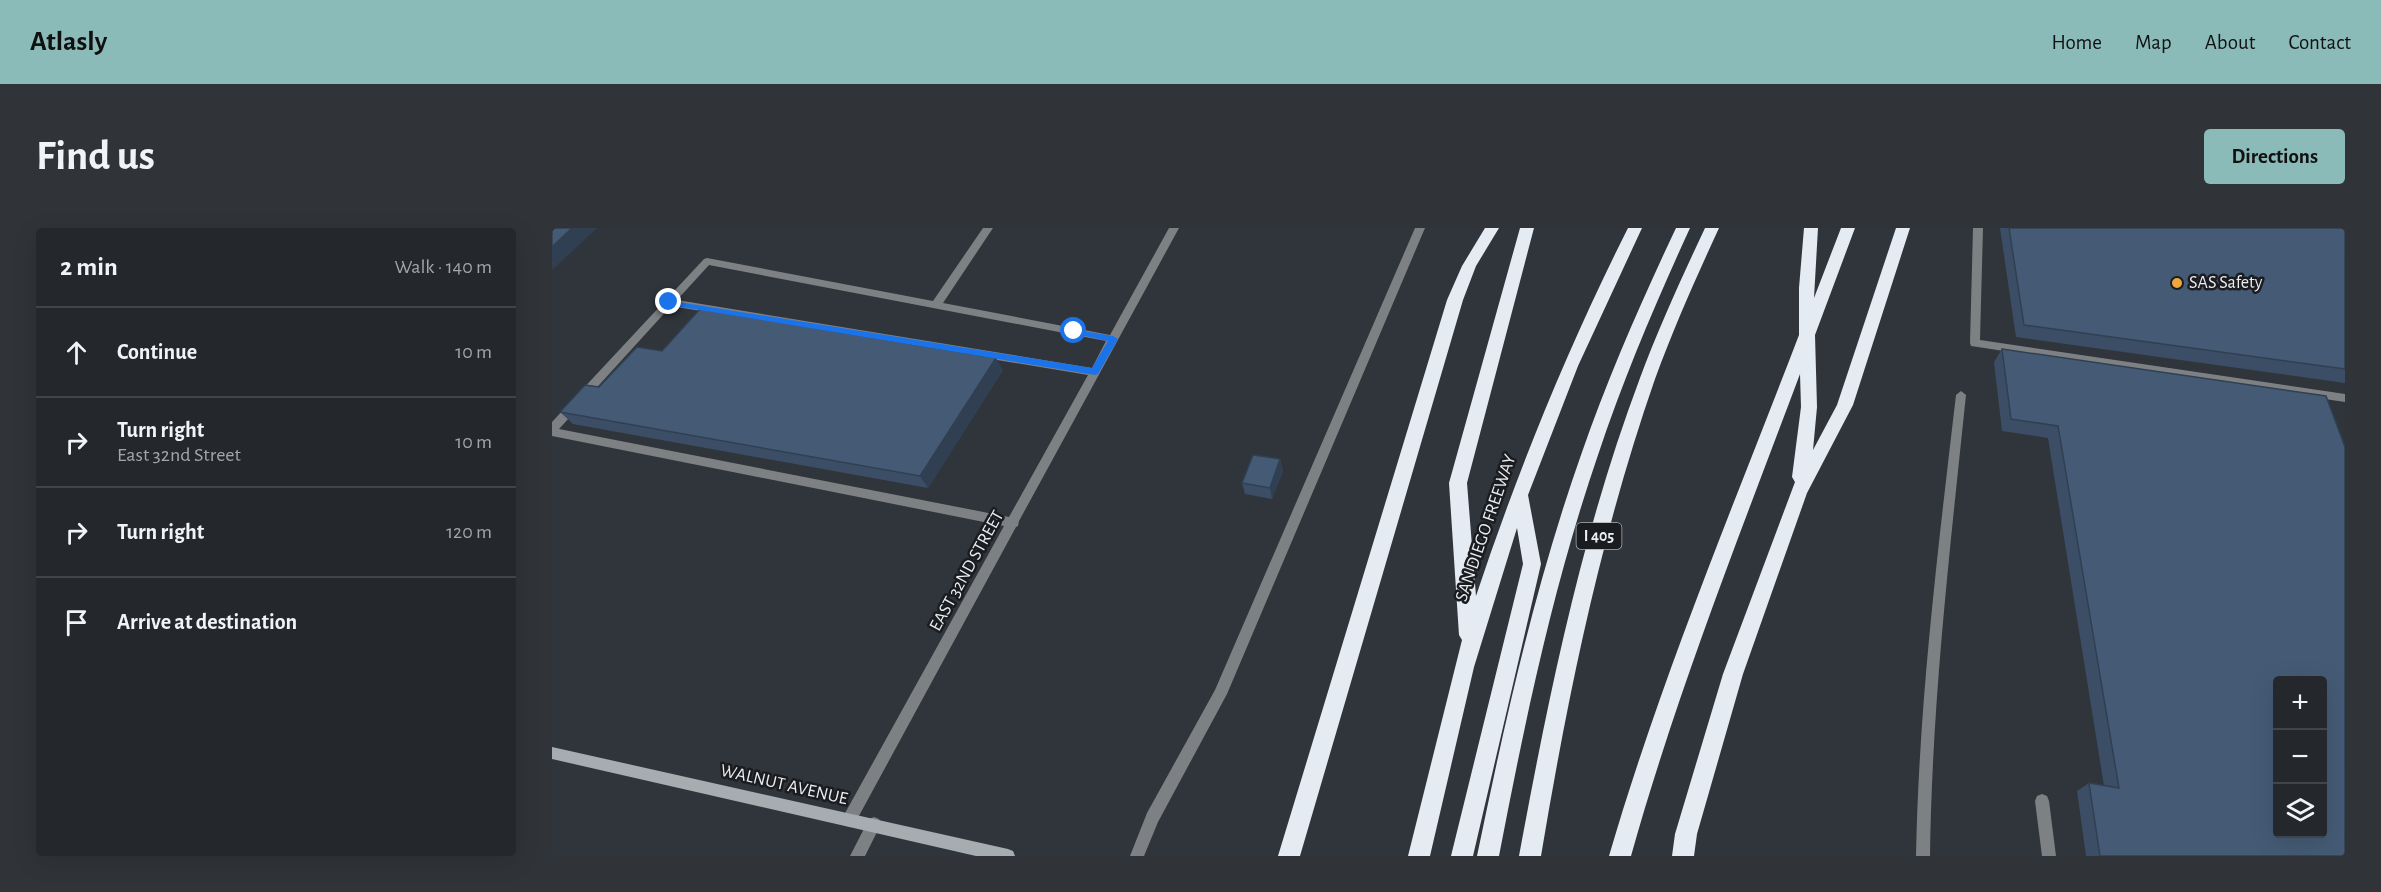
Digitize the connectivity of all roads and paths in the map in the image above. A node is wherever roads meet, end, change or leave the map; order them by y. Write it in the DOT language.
graph roads {
  1 [pos="988,228"];
  2 [pos="1170,228"];
  3 [pos="1420,228"];
  4 [pos="1527,228"];
  5 [pos="1635,228"];
  6 [pos="1683,228"];
  7 [pos="1712,228"];
  8 [pos="1811,228"];
  9 [pos="1848,228"];
  10 [pos="1903,228"];
  11 [pos="1978,228"];
  12 [pos="1490,232"];
  13 [pos="669,302"];
  14 [pos="936,305"];
  15 [pos="1113,339"];
  16 [pos="1095,372"];
  17 [pos="1961,395"];
  18 [pos="2345,398"];
  19 [pos="552,431"];
  20 [pos="1798,493"];
  21 [pos="1520,494"];
  22 [pos="1014,523"];
  23 [pos="1470,652"];
  24 [pos="552,753"];
  25 [pos="2042,801"];
  26 [pos="849,820"];
  27 [pos="874,824"];
  28 [pos="857,856"];
  29 [pos="1008,856"];
  30 [pos="1137,856"];
  31 [pos="1289,856"];
  32 [pos="1419,856"];
  33 [pos="1462,856"];
  34 [pos="1488,856"];
  35 [pos="1530,856"];
  36 [pos="1620,856"];
  37 [pos="1683,856"];
  38 [pos="1923,856"];
  39 [pos="2049,856"];
  1 -- 14 [label="lane"];
  2 -- 15 [label="lane, EAST 32ND STREET"];
  3 -- 30 [label="lane"];
  4 -- 23 [label="highway"];
  5 -- 21 [label="highway, SAN DIEGO FREEWAY"];
  6 -- 34 [label="highway"];
  7 -- 35 [label="highway, I 405"];
  8 -- 20 [label="highway"];
  9 -- 36 [label="highway"];
  10 -- 20 [label="highway"];
  11 -- 18 [label="lane"];
  12 -- 31 [label="highway"];
  13 -- 14 [label="lane"];
  13 -- 16 [label="lane"];
  13 -- 19 [label="lane"];
  14 -- 15 [label="lane"];
  15 -- 16 [label="lane, EAST 32ND STREET"];
  16 -- 22 [label="lane, EAST 32ND STREET"];
  17 -- 38 [label="lane"];
  19 -- 22 [label="lane"];
  20 -- 37 [label="highway"];
  21 -- 23 [label="highway, SAN DIEGO FREEWAY"];
  21 -- 33 [label="highway"];
  22 -- 26 [label="lane, EAST 32ND STREET"];
  23 -- 32 [label="highway, SAN DIEGO FREEWAY"];
  24 -- 26 [label="street, WALNUT AVENUE"];
  25 -- 39 [label="lane"];
  26 -- 27 [label="street, WALNUT AVENUE"];
  27 -- 28 [label="lane"];
  27 -- 29 [label="street, WALNUT AVENUE"];
}
